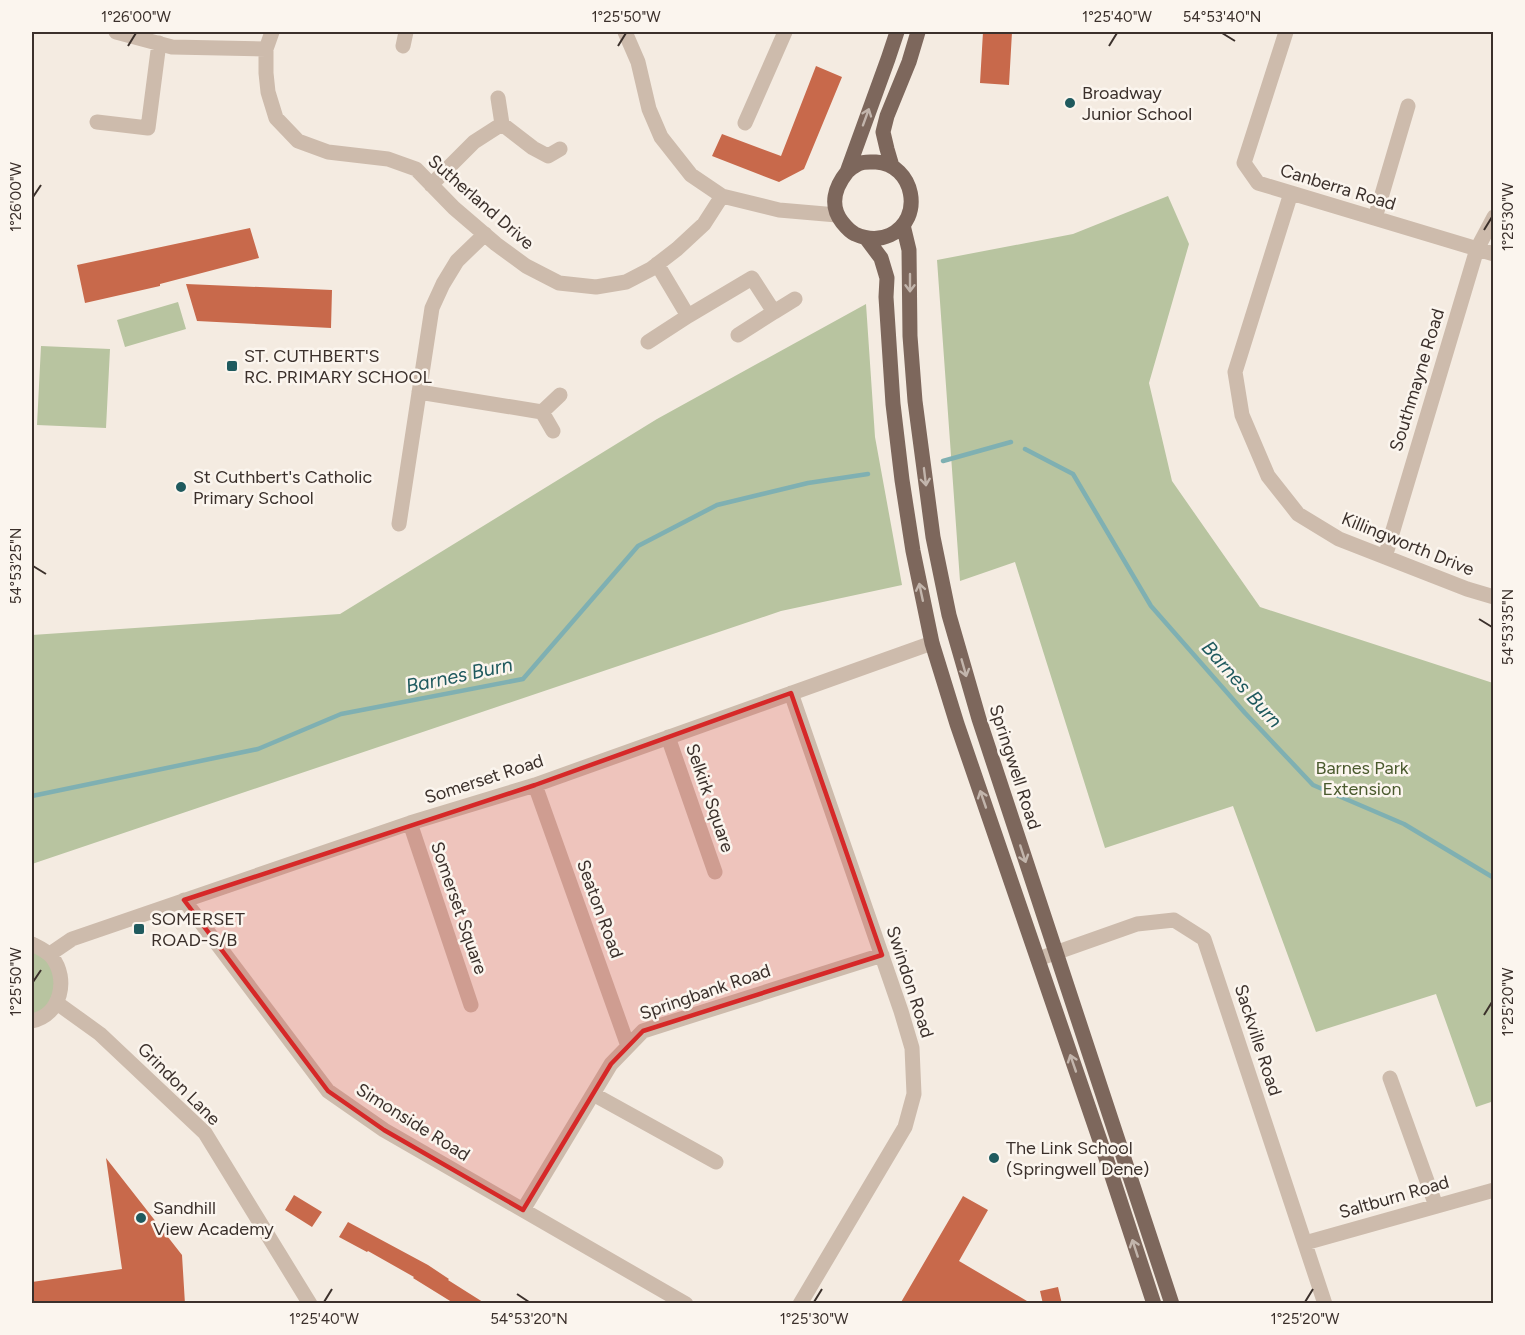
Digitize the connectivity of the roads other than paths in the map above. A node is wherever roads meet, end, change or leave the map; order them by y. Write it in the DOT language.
graph roads {
  1 [pos="272,32"];
  2 [pos="625,32"];
  3 [pos="897,32"];
  4 [pos="918,32"];
  5 [pos="1286,32"];
  6 [pos="124,33"];
  7 [pos="782,38"];
  8 [pos="159,43"];
  9 [pos="266,49"];
  10 [pos="498,98"];
  11 [pos="1408,106"];
  12 [pos="97,122"];
  13 [pos="745,123"];
  14 [pos="502,124"];
  15 [pos="560,149"];
  16 [pos="892,166"];
  17 [pos="847,172"];
  18 [pos="431,184"];
  19 [pos="1291,193"];
  20 [pos="722,195"];
  21 [pos="837,215"];
  22 [pos="1494,217"];
  23 [pos="1375,218"];
  24 [pos="903,225"];
  25 [pos="485,234"];
  26 [pos="866,238"];
  27 [pos="1477,249"];
  28 [pos="1494,254"];
  29 [pos="657,264"];
  30 [pos="795,299"];
  31 [pos="774,312"];
  32 [pos="688,316"];
  33 [pos="738,335"];
  34 [pos="648,342"];
  35 [pos="419,392"];
  36 [pos="560,394"];
  37 [pos="542,412"];
  38 [pos="553,431"];
  39 [pos="399,524"];
  40 [pos="1385,557"];
  41 [pos="1494,597"];
  42 [pos="956,637"];
  43 [pos="932,643"];
  44 [pos="790,693"];
  45 [pos="668,737"];
  46 [pos="535,785"];
  47 [pos="410,824"];
  48 [pos="715,872"];
  49 [pos="184,900"];
  50 [pos="32,944"];
  51 [pos="1056,952"];
  52 [pos="50,954"];
  53 [pos="882,955"];
  54 [pos="1038,959"];
  55 [pos="57,1002"];
  56 [pos="471,1005"];
  57 [pos="32,1021"];
  58 [pos="628,1046"];
  59 [pos="1390,1078"];
  60 [pos="592,1094"];
  61 [pos="716,1162"];
  62 [pos="1494,1190"];
  63 [pos="1436,1206"];
  64 [pos="523,1210"];
  65 [pos="1305,1243"];
  66 [pos="310,1304"];
  67 [pos="686,1304"];
  68 [pos="800,1304"];
  69 [pos="1154,1304"];
  70 [pos="1172,1304"];
  71 [pos="1325,1304"];
  1 -- 9 [label="street, Sutherland Drive"];
  2 -- 20 [label="street"];
  17 -- 3 [label="main road, one-way"];
  4 -- 16 [label="main road, Springwell Road"];
  5 -- 19 [label="street, Canberra Road"];
  6 -- 8 [label="street"];
  7 -- 13 [label="street"];
  8 -- 9 [label="street"];
  8 -- 12 [label="street"];
  9 -- 18 [label="street, Sutherland Drive"];
  10 -- 14 [label="street"];
  11 -- 23 [label="street"];
  14 -- 15 [label="street"];
  14 -- 18 [label="street"];
  16 -- 17 [label="main road"];
  16 -- 24 [label="main road, Springwell Road"];
  17 -- 21 [label="main road"];
  18 -- 25 [label="street, Sutherland Drive"];
  19 -- 23 [label="street, Canberra Road"];
  19 -- 40 [label="street, Killingworth Drive"];
  20 -- 21 [label="street"];
  20 -- 29 [label="street, Sutherland Drive"];
  21 -- 26 [label="main road"];
  22 -- 27 [label="street, Southmayne Road"];
  23 -- 27 [label="street, Canberra Road"];
  24 -- 26 [label="main road"];
  24 -- 42 [label="main road, Springwell Road, one-way"];
  25 -- 29 [label="street, Sutherland Drive"];
  25 -- 35 [label="street"];
  43 -- 26 [label="main road, one-way"];
  27 -- 28 [label="street, Canberra Road"];
  27 -- 40 [label="street, Southmayne Road"];
  29 -- 32 [label="street"];
  30 -- 31 [label="street"];
  31 -- 32 [label="street"];
  31 -- 33 [label="street"];
  32 -- 34 [label="street"];
  35 -- 37 [label="street"];
  35 -- 39 [label="street"];
  36 -- 37 [label="street"];
  37 -- 38 [label="street"];
  40 -- 41 [label="street, Killingworth Drive"];
  42 -- 43 [label="main road"];
  42 -- 51 [label="main road, Springwell Road, one-way"];
  43 -- 44 [label="street, Somerset Road"];
  54 -- 43 [label="main road, one-way"];
  44 -- 45 [label="street, Somerset Road"];
  44 -- 53 [label="street, Swindon Road"];
  45 -- 46 [label="street, Somerset Road"];
  45 -- 48 [label="street, Selkirk Square"];
  46 -- 47 [label="street, Somerset Road"];
  46 -- 58 [label="street, Seaton Road"];
  47 -- 49 [label="street, Somerset Road"];
  47 -- 56 [label="street, Somerset Square"];
  49 -- 52 [label="street, Somerset Road"];
  49 -- 64 [label="street, Simonside Road"];
  50 -- 52 [label="street"];
  51 -- 54 [label="street, Sackville Road"];
  51 -- 65 [label="street, Sackville Road"];
  51 -- 70 [label="main road, Springwell Road"];
  52 -- 55 [label="street"];
  53 -- 58 [label="street, Springbank Road"];
  53 -- 68 [label="street, Swindon Road"];
  69 -- 54 [label="main road, one-way"];
  55 -- 57 [label="street"];
  55 -- 66 [label="street, Grindon Lane"];
  58 -- 60 [label="street, Springbank Road"];
  59 -- 63 [label="street"];
  60 -- 61 [label="street"];
  60 -- 64 [label="street, Springbank Road"];
  62 -- 63 [label="street, Saltburn Road"];
  63 -- 65 [label="street, Saltburn Road"];
  64 -- 67 [label="street, Simonside Road"];
  65 -- 71 [label="street, Sackville Road"];
}
